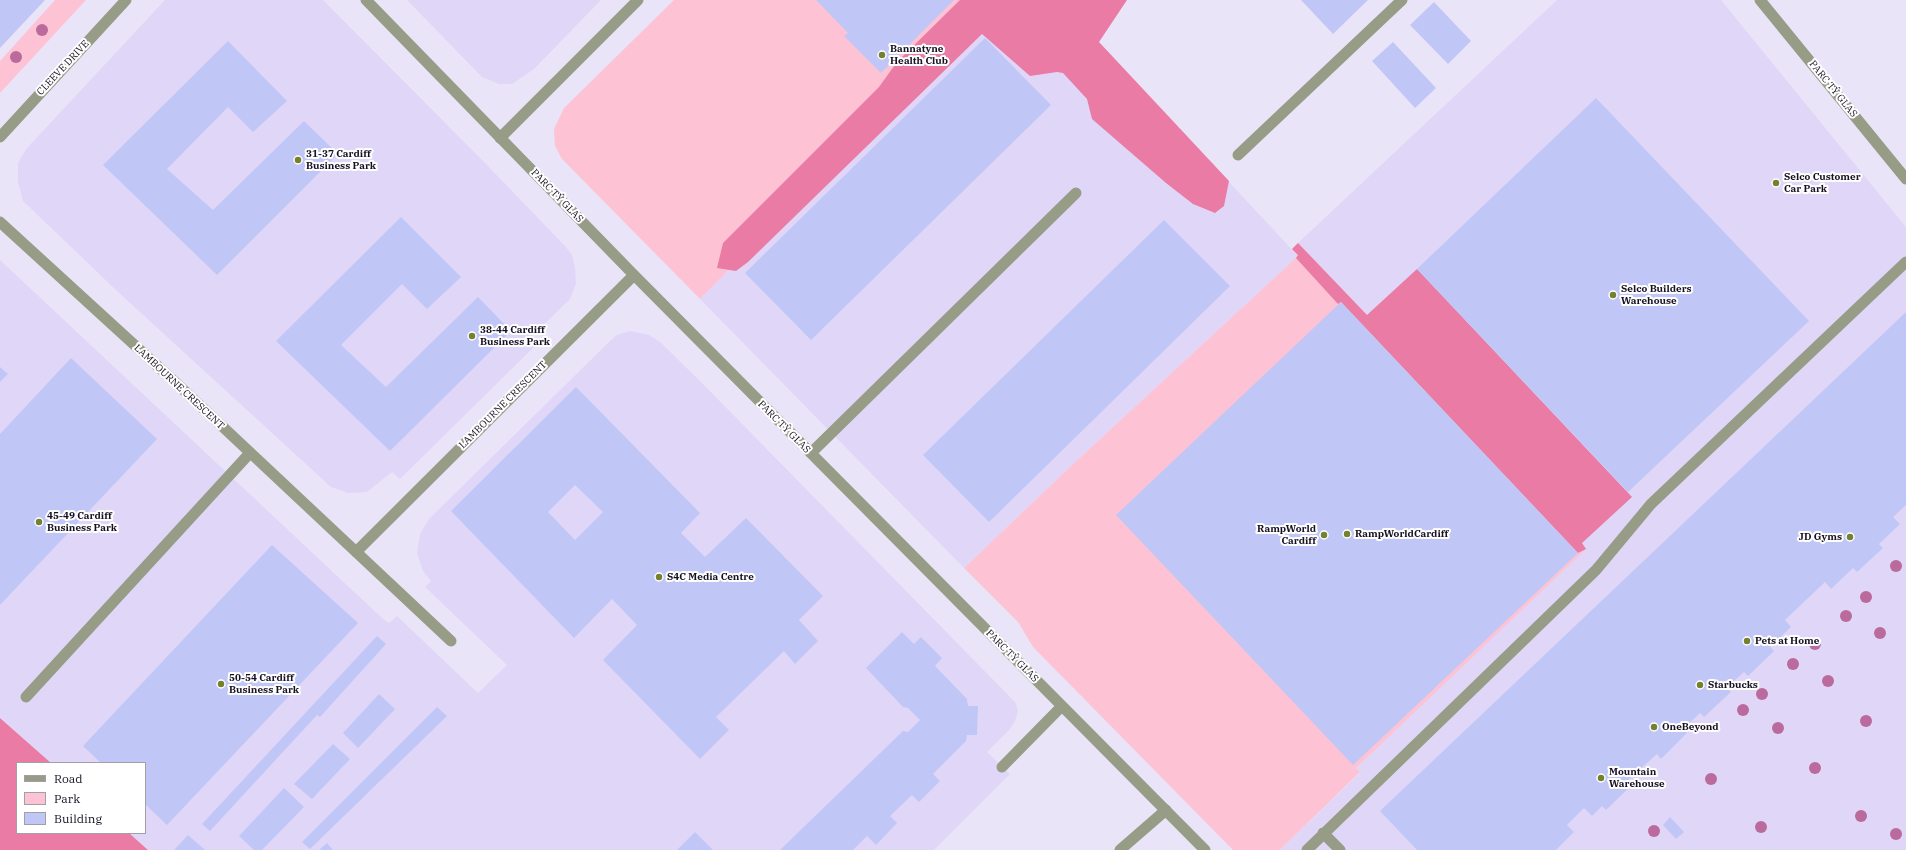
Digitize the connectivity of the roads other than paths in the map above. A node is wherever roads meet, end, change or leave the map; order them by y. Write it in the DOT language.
graph roads {
  1 [pos="126,0"];
  2 [pos="366,0"];
  3 [pos="638,0"];
  4 [pos="1402,0"];
  5 [pos="1760,0"];
  6 [pos="0,137"];
  7 [pos="500,138"];
  8 [pos="1238,155"];
  9 [pos="1906,179"];
  10 [pos="1076,193"];
  11 [pos="0,222"];
  12 [pos="1906,262"];
  13 [pos="634,275"];
  14 [pos="249,454"];
  15 [pos="811,454"];
  16 [pos="356,552"];
  17 [pos="451,641"];
  18 [pos="26,698"];
  19 [pos="1062,706"];
  20 [pos="1002,767"];
  21 [pos="1166,810"];
  22 [pos="1323,833"];
  23 [pos="1120,850"];
  24 [pos="1206,850"];
  25 [pos="1307,850"];
  26 [pos="1340,850"];
  1 -- 6 [label="street, CLEEVE DRIVE"];
  2 -- 7 [label="street, PARC TŶ GLAS"];
  3 -- 7 [label="street"];
  4 -- 8 [label="street"];
  5 -- 9 [label="street, PARC TŶ GLAS"];
  7 -- 13 [label="street, PARC TŶ GLAS"];
  10 -- 15 [label="street"];
  11 -- 14 [label="street, LAMBOURNE CRESCENT"];
  12 -- 22 [label="street"];
  13 -- 15 [label="street, PARC TŶ GLAS"];
  13 -- 16 [label="street, LAMBOURNE CRESCENT"];
  14 -- 16 [label="street, LAMBOURNE CRESCENT"];
  14 -- 18 [label="street"];
  15 -- 19 [label="street, PARC TŶ GLAS"];
  16 -- 17 [label="street, LAMBOURNE CRESCENT"];
  19 -- 20 [label="street"];
  19 -- 21 [label="street, PARC TŶ GLAS"];
  21 -- 23 [label="street"];
  21 -- 24 [label="street, PARC TŶ GLAS"];
  22 -- 25 [label="street"];
  22 -- 26 [label="street"];
}
